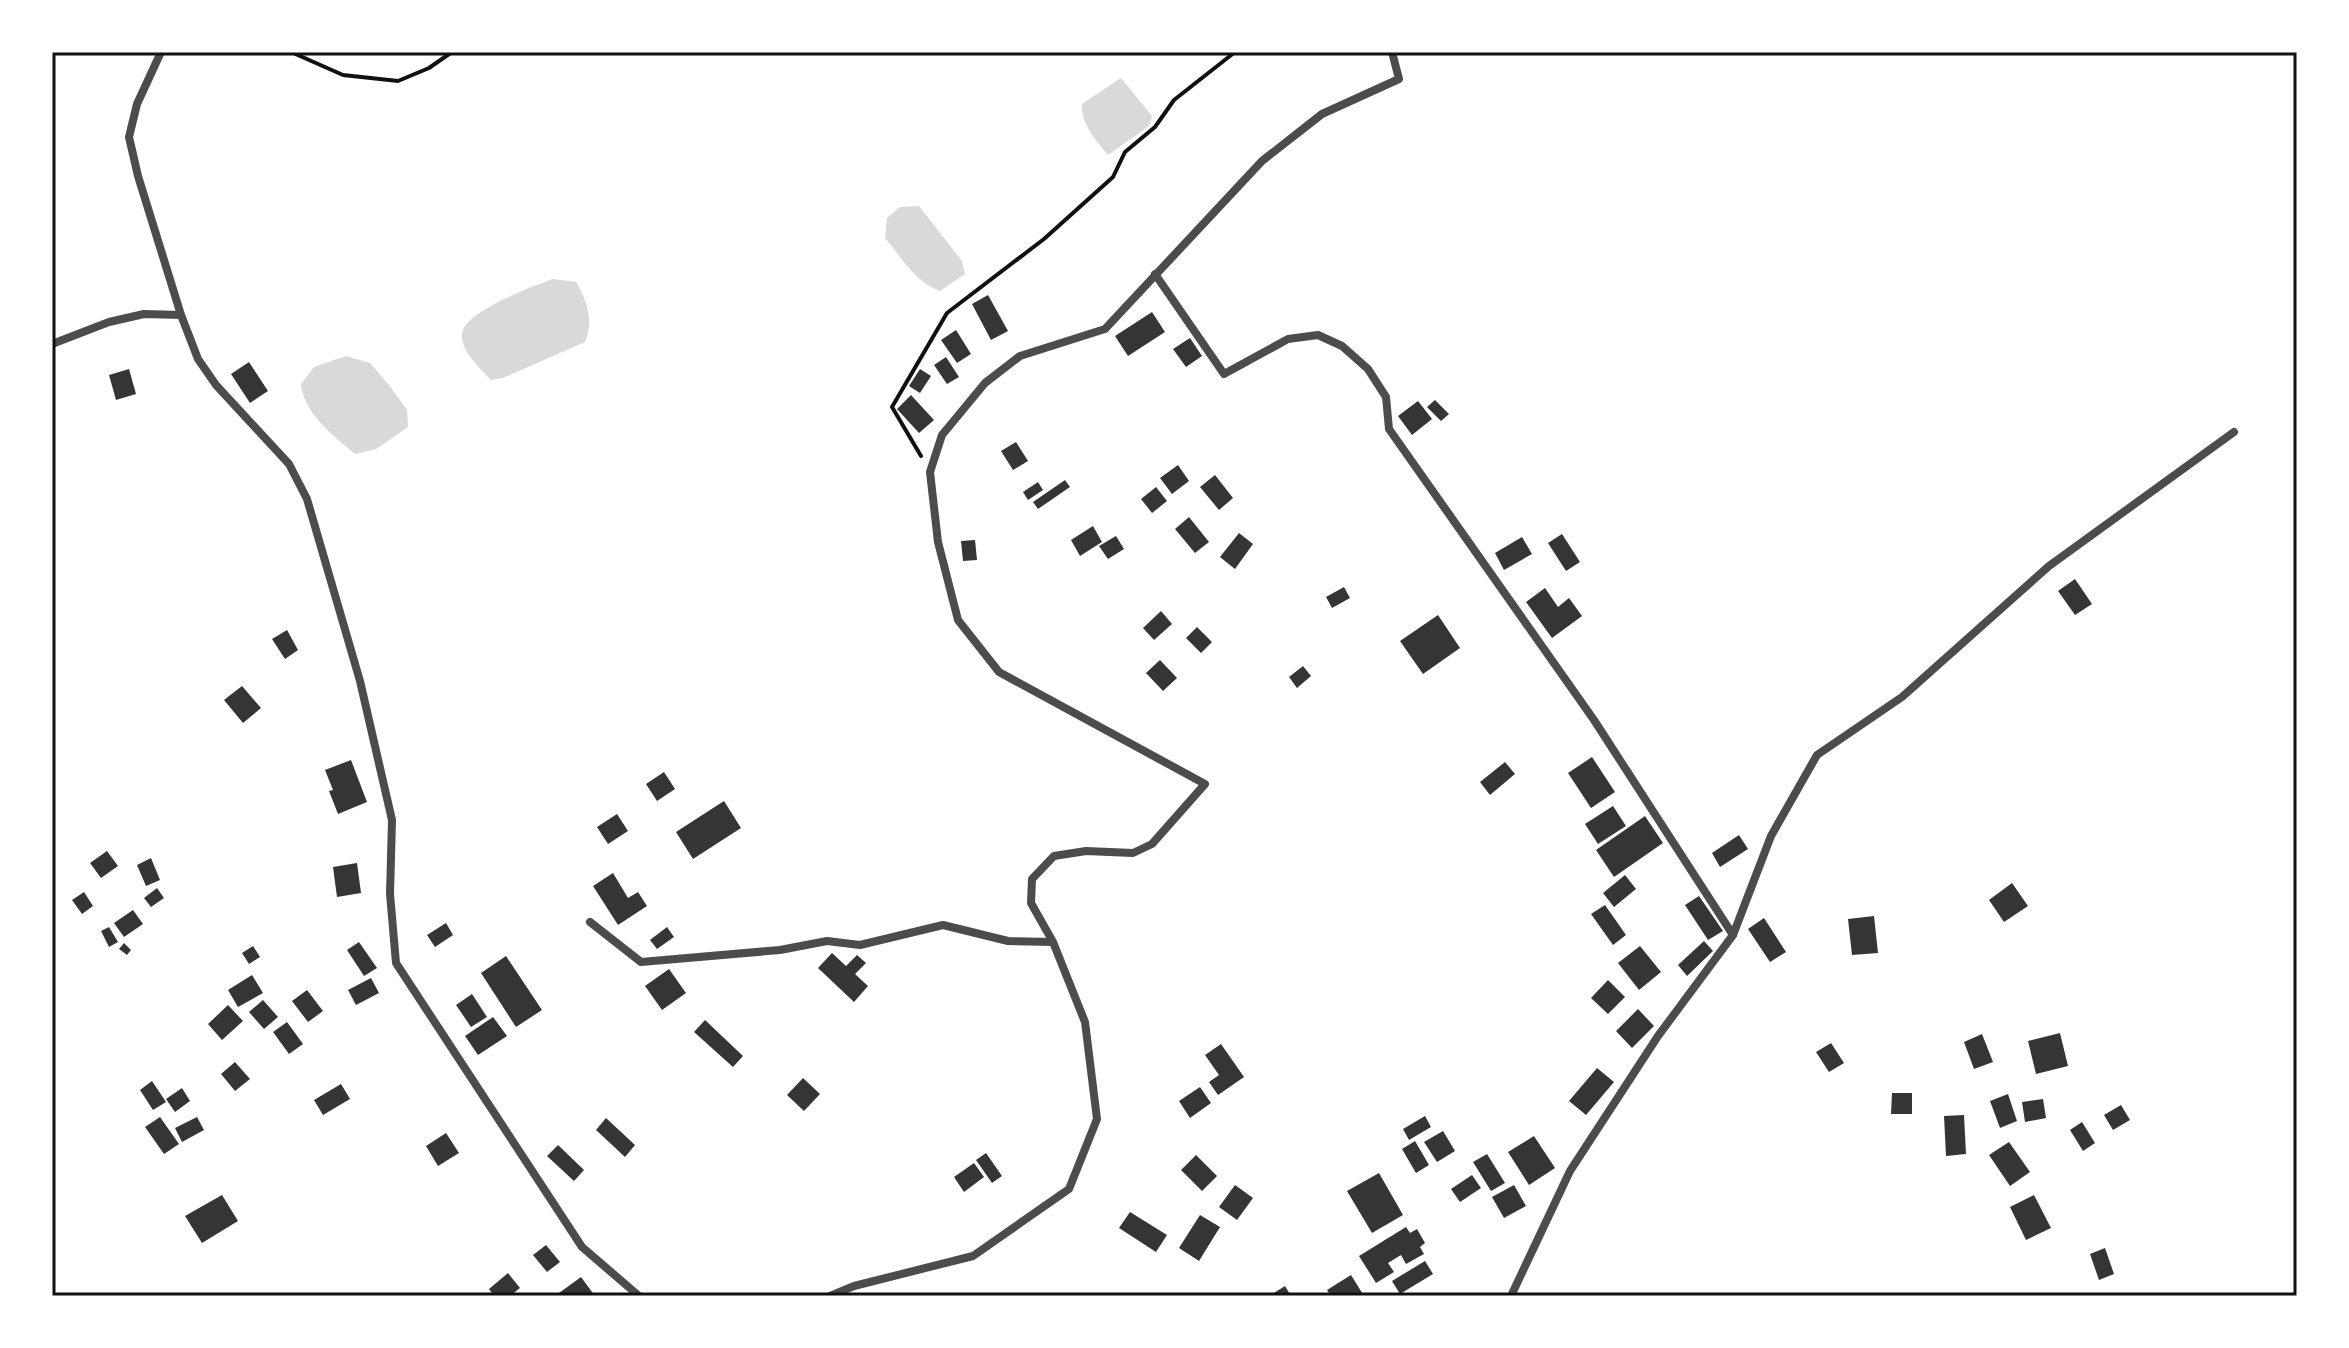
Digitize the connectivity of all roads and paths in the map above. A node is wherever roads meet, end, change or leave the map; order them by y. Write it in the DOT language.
graph roads {
  1 [pos="161,52"];
  2 [pos="291,52"];
  3 [pos="452,52"];
  4 [pos="1235,52"];
  5 [pos="1392,52"];
  6 [pos="1155,274"];
  7 [pos="181,315"];
  8 [pos="52,344"];
  9 [pos="2234,432"];
  10 [pos="930,472"];
  11 [pos="590,922"];
  12 [pos="1733,935"];
  13 [pos="1053,942"];
  14 [pos="639,1296"];
  15 [pos="830,1296"];
  16 [pos="1511,1296"];
  1 -- 7 [label="street"];
  2 -- 3 [label="path"];
  4 -- 10 [label="path"];
  5 -- 6 [label="street"];
  6 -- 10 [label="street"];
  6 -- 12 [label="street"];
  7 -- 8 [label="street"];
  7 -- 14 [label="street"];
  9 -- 12 [label="street"];
  10 -- 13 [label="street"];
  11 -- 13 [label="street"];
  12 -- 16 [label="street"];
  13 -- 15 [label="street"];
}
